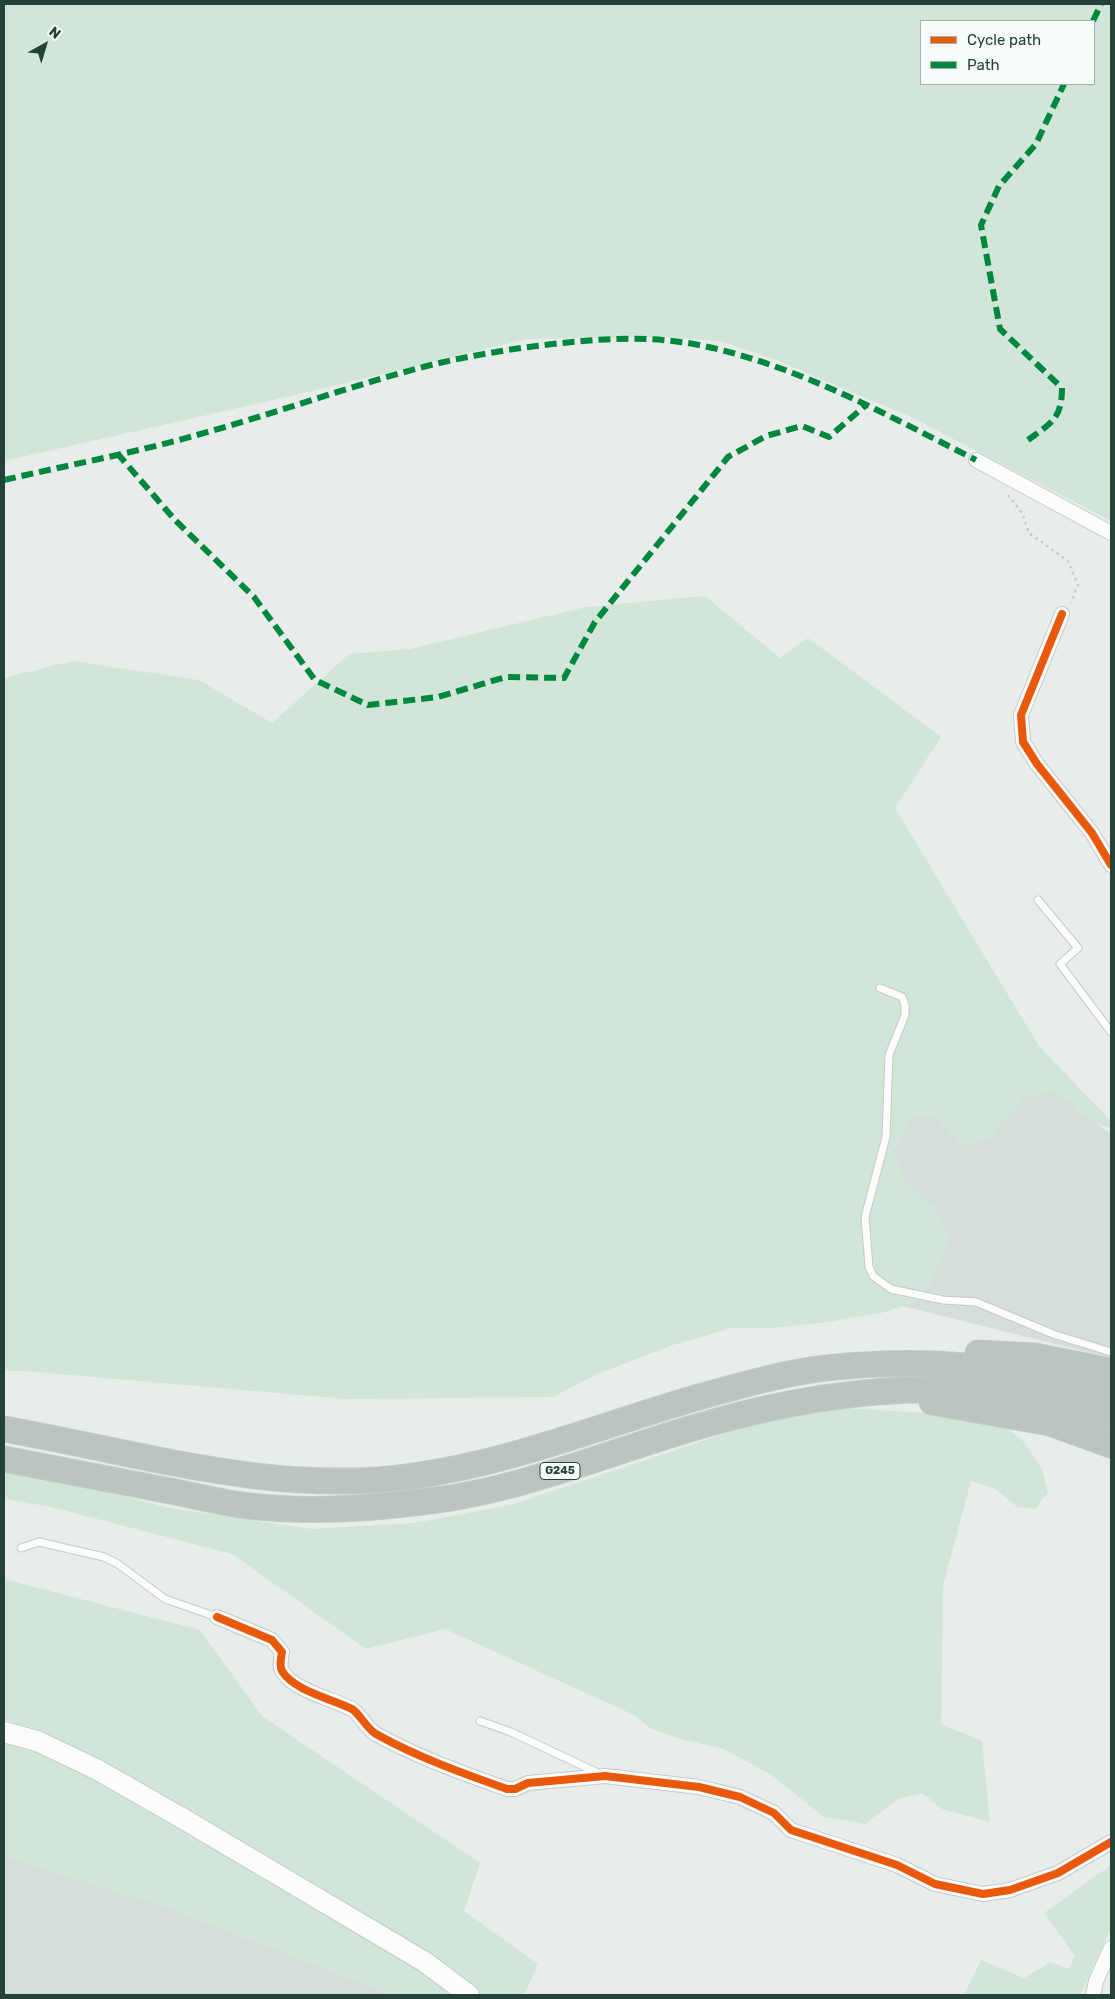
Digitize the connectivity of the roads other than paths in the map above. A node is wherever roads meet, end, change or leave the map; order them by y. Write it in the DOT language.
graph roads {
  1 [pos="976,460"];
  2 [pos="1111,533"];
  3 [pos="1062,614"];
  4 [pos="1111,865"];
  5 [pos="1038,900"];
  6 [pos="880,988"];
  7 [pos="1111,1032"];
  8 [pos="1111,1352"];
  9 [pos="836,1367"];
  10 [pos="1111,1371"];
  11 [pos="837,1396"];
  12 [pos="1111,1396"];
  13 [pos="1111,1418"];
  14 [pos="4,1429"];
  15 [pos="1111,1445"];
  16 [pos="4,1459"];
  17 [pos="21,1548"];
  18 [pos="217,1617"];
  19 [pos="480,1721"];
  20 [pos="4,1732"];
  21 [pos="605,1776"];
  22 [pos="1111,1842"];
  23 [pos="1111,1948"];
  24 [pos="469,1995"];
  25 [pos="1094,1995"];
  1 -- 2 [label="street"];
  3 -- 4 [label="street"];
  5 -- 7 [label="lane"];
  6 -- 8 [label="lane"];
  9 -- 10 [label="highway"];
  9 -- 12 [label="highway, G245"];
  9 -- 14 [label="highway, G245"];
  11 -- 13 [label="highway, G245"];
  11 -- 15 [label="highway"];
  11 -- 16 [label="highway, G245"];
  17 -- 18 [label="lane"];
  18 -- 21 [label="street"];
  19 -- 21 [label="lane"];
  20 -- 24 [label="main road"];
  21 -- 22 [label="street"];
  23 -- 25 [label="street"];
}
